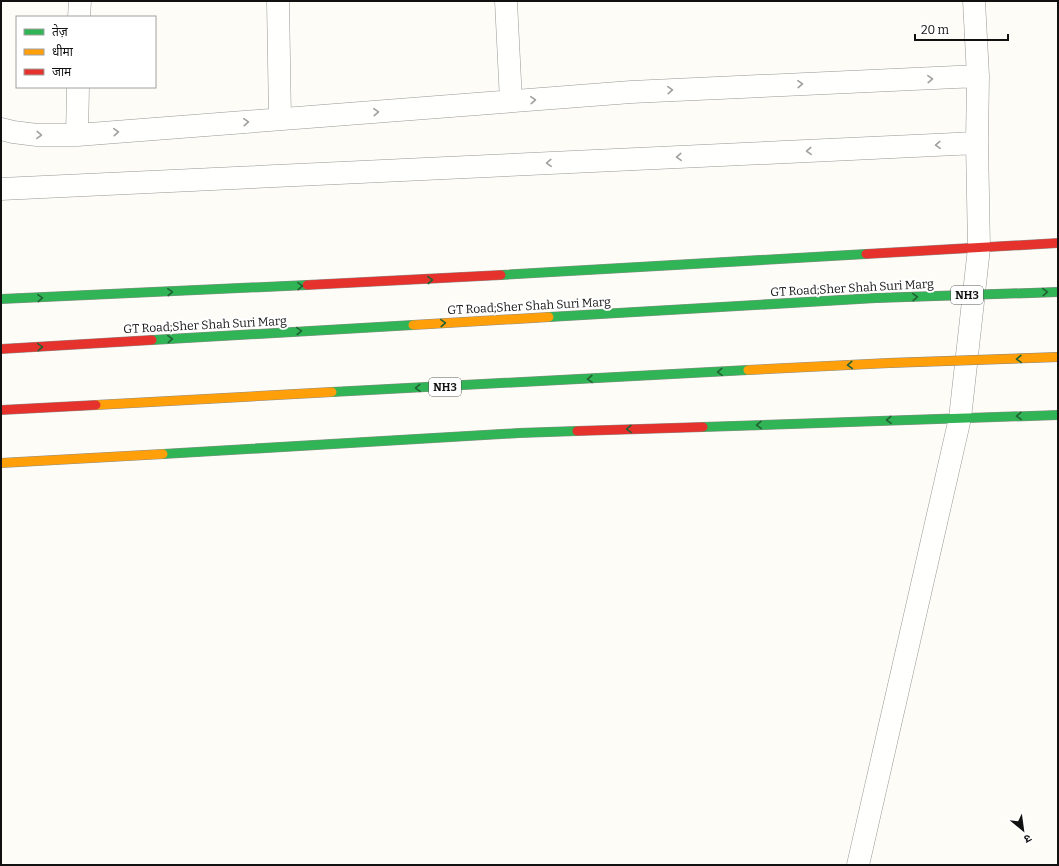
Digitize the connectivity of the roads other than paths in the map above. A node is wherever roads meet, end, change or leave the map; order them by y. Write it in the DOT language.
graph roads {
  1 [pos="80,1"];
  2 [pos="278,1"];
  3 [pos="506,1"];
  4 [pos="974,1"];
  5 [pos="80,16"];
  6 [pos="978,76"];
  7 [pos="78,88"];
  8 [pos="511,101"];
  9 [pos="280,120"];
  10 [pos="1,129"];
  11 [pos="77,135"];
  12 [pos="977,143"];
  13 [pos="1,189"];
  14 [pos="1058,243"];
  15 [pos="979,248"];
  16 [pos="1058,292"];
  17 [pos="1,299"];
  18 [pos="1,349"];
  19 [pos="1058,357"];
  20 [pos="1,410"];
  21 [pos="1058,415"];
  22 [pos="960,418"];
  23 [pos="1,463"];
  24 [pos="858,865"];
  1 -- 5 [label="street"];
  2 -- 9 [label="street"];
  3 -- 8 [label="street"];
  4 -- 6 [label="street"];
  8 -- 6 [label="street, one-way"];
  6 -- 12 [label="street"];
  7 -- 11 [label="street"];
  9 -- 8 [label="street, one-way"];
  11 -- 9 [label="street, one-way"];
  10 -- 11 [label="street, one-way"];
  12 -- 13 [label="street, one-way"];
  12 -- 15 [label="street"];
  14 -- 15 [label="main road"];
  17 -- 15 [label="main road, one-way"];
  15 -- 22 [label="street"];
  18 -- 16 [label="main road, GT Road;Sher Shah Suri Marg / NH3, one-way, bridge"];
  19 -- 20 [label="main road, NH3, one-way, bridge"];
  21 -- 22 [label="main road, one-way"];
  22 -- 23 [label="main road, one-way"];
  22 -- 24 [label="street"];
}
